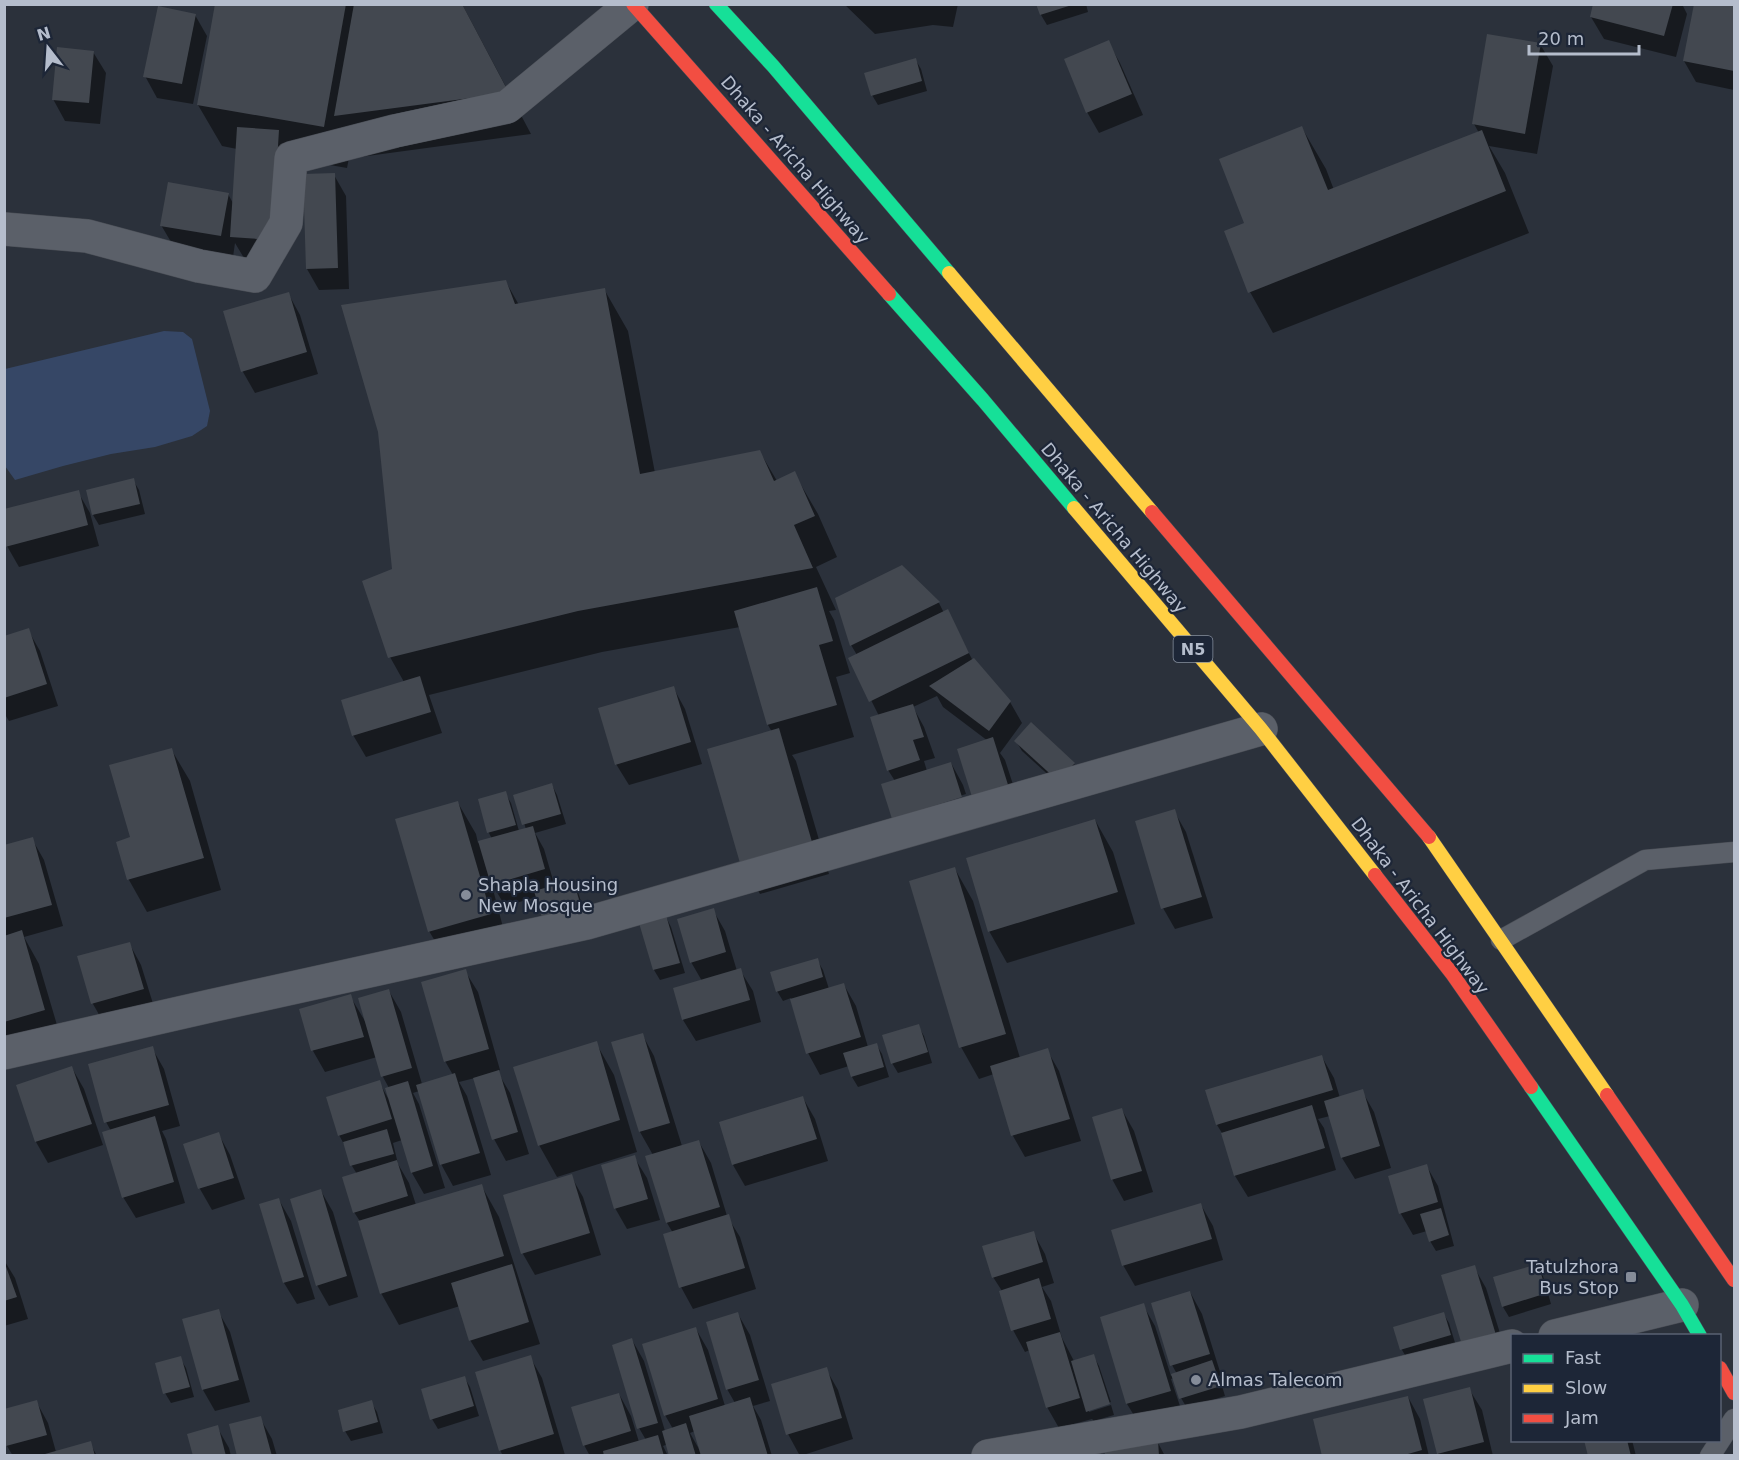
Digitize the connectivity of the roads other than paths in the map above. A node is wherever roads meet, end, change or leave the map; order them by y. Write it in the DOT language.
graph roads {
  1 [pos="633,4"];
  2 [pos="716,4"];
  3 [pos="4,229"];
  4 [pos="1261,729"];
  5 [pos="1734,852"];
  6 [pos="1501,940"];
  7 [pos="4,1053"];
  8 [pos="1734,1280"];
  9 [pos="1682,1305"];
  10 [pos="1559,1334"];
  11 [pos="1699,1334"];
  12 [pos="1511,1346"];
  13 [pos="1721,1371"];
  14 [pos="1734,1393"];
  15 [pos="1734,1419"];
  16 [pos="1721,1438"];
  17 [pos="1719,1442"];
  18 [pos="988,1455"];
  19 [pos="1710,1455"];
  1 -- 3 [label="street"];
  1 -- 4 [label="highway, Dhaka - Aricha Highway / N5"];
  2 -- 6 [label="highway"];
  4 -- 7 [label="street"];
  4 -- 9 [label="highway, Dhaka - Aricha Highway / N5"];
  5 -- 6 [label="lane"];
  6 -- 8 [label="highway"];
  9 -- 10 [label="street"];
  9 -- 11 [label="highway, Dhaka - Aricha Highway / N5"];
  12 -- 18 [label="street"];
  13 -- 14 [label="highway"];
  15 -- 16 [label="lane"];
  17 -- 19 [label="lane"];
}
